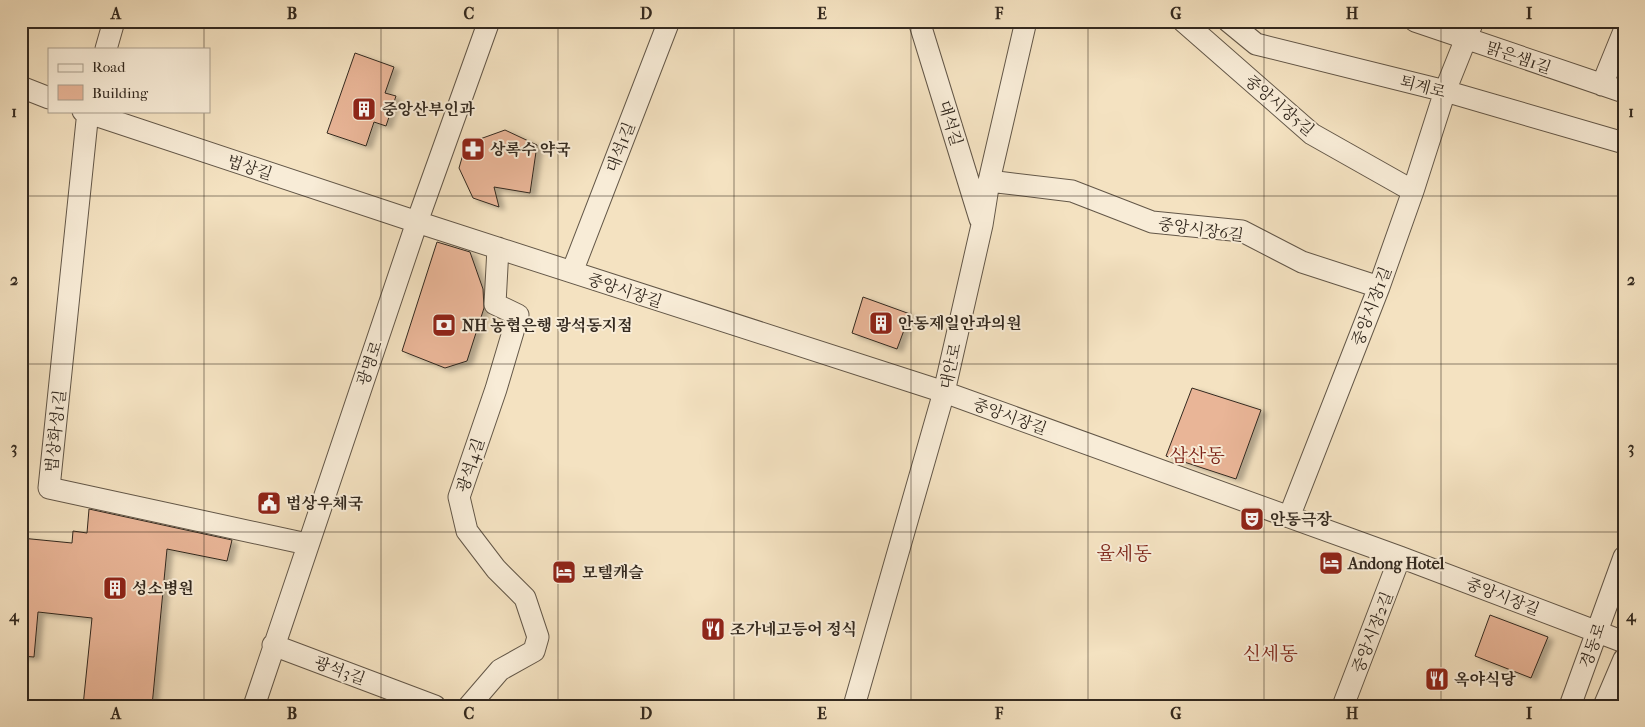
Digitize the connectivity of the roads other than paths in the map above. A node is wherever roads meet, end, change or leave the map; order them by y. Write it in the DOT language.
graph roads {
  1 [pos="114,21"];
  2 [pos="489,21"];
  3 [pos="669,21"];
  4 [pos="919,21"];
  5 [pos="1025,21"];
  6 [pos="1183,21"];
  7 [pos="1228,21"];
  8 [pos="1415,21"];
  9 [pos="1469,30"];
  10 [pos="1624,31"];
  11 [pos="106,48"];
  12 [pos="1602,85"];
  13 [pos="21,86"];
  14 [pos="1445,91"];
  15 [pos="1624,92"];
  16 [pos="48,98"];
  17 [pos="86,112"];
  18 [pos="1624,143"];
  19 [pos="989,181"];
  20 [pos="1413,190"];
  21 [pos="417,222"];
  22 [pos="982,225"];
  23 [pos="498,248"];
  24 [pos="572,272"];
  25 [pos="1379,287"];
  26 [pos="944,392"];
  27 [pos="1289,518"];
  28 [pos="307,544"];
  29 [pos="1624,557"];
  30 [pos="1400,558"];
  31 [pos="1596,631"];
  32 [pos="1624,642"];
  33 [pos="273,645"];
  34 [pos="1624,659"];
  35 [pos="429,705"];
  36 [pos="254,706"];
  37 [pos="469,706"];
  38 [pos="854,706"];
  39 [pos="1343,706"];
  40 [pos="1570,706"];
  41 [pos="1604,706"];
  1 -- 11 [label="street"];
  2 -- 21 [label="street, 광명로"];
  3 -- 24 [label="street, 대석1길"];
  4 -- 22 [label="street, 대석길"];
  5 -- 19 [label="street, 대안로"];
  6 -- 20 [label="street, 중앙시장5길"];
  7 -- 14 [label="street, 퇴계로"];
  8 -- 9 [label="street, 맑은샘1길"];
  9 -- 12 [label="street, 맑은샘1길"];
  9 -- 14 [label="street, 중앙시장1길"];
  10 -- 12 [label="street"];
  12 -- 15 [label="street, 맑은샘1길"];
  13 -- 16 [label="street"];
  14 -- 18 [label="street, 퇴계로"];
  14 -- 20 [label="street, 중앙시장1길"];
  17 -- 21 [label="street, 법상길"];
  17 -- 28 [label="street, 법상화성1길"];
  19 -- 22 [label="street, 대안로"];
  19 -- 25 [label="street, 중앙시장6길"];
  20 -- 25 [label="street, 중앙시장1길"];
  21 -- 23 [label="street, 중앙시장길"];
  21 -- 28 [label="street, 광명로"];
  22 -- 26 [label="street, 대안로"];
  23 -- 24 [label="street, 중앙시장길"];
  23 -- 37 [label="street, 광석4길"];
  24 -- 26 [label="street, 중앙시장길"];
  25 -- 27 [label="street, 중앙시장1길"];
  26 -- 27 [label="street, 중앙시장길"];
  26 -- 38 [label="street, 대안로"];
  27 -- 30 [label="street, 중앙시장길"];
  28 -- 33 [label="street, 광명로"];
  29 -- 31 [label="street, 경동로"];
  30 -- 31 [label="street, 중앙시장길"];
  30 -- 39 [label="street, 중앙시장2길"];
  31 -- 32 [label="street, 중앙시장길"];
  31 -- 40 [label="street, 경동로"];
  33 -- 35 [label="street, 광석3길"];
  33 -- 36 [label="street, 광명로"];
  34 -- 41 [label="street, 경동로"];
}
